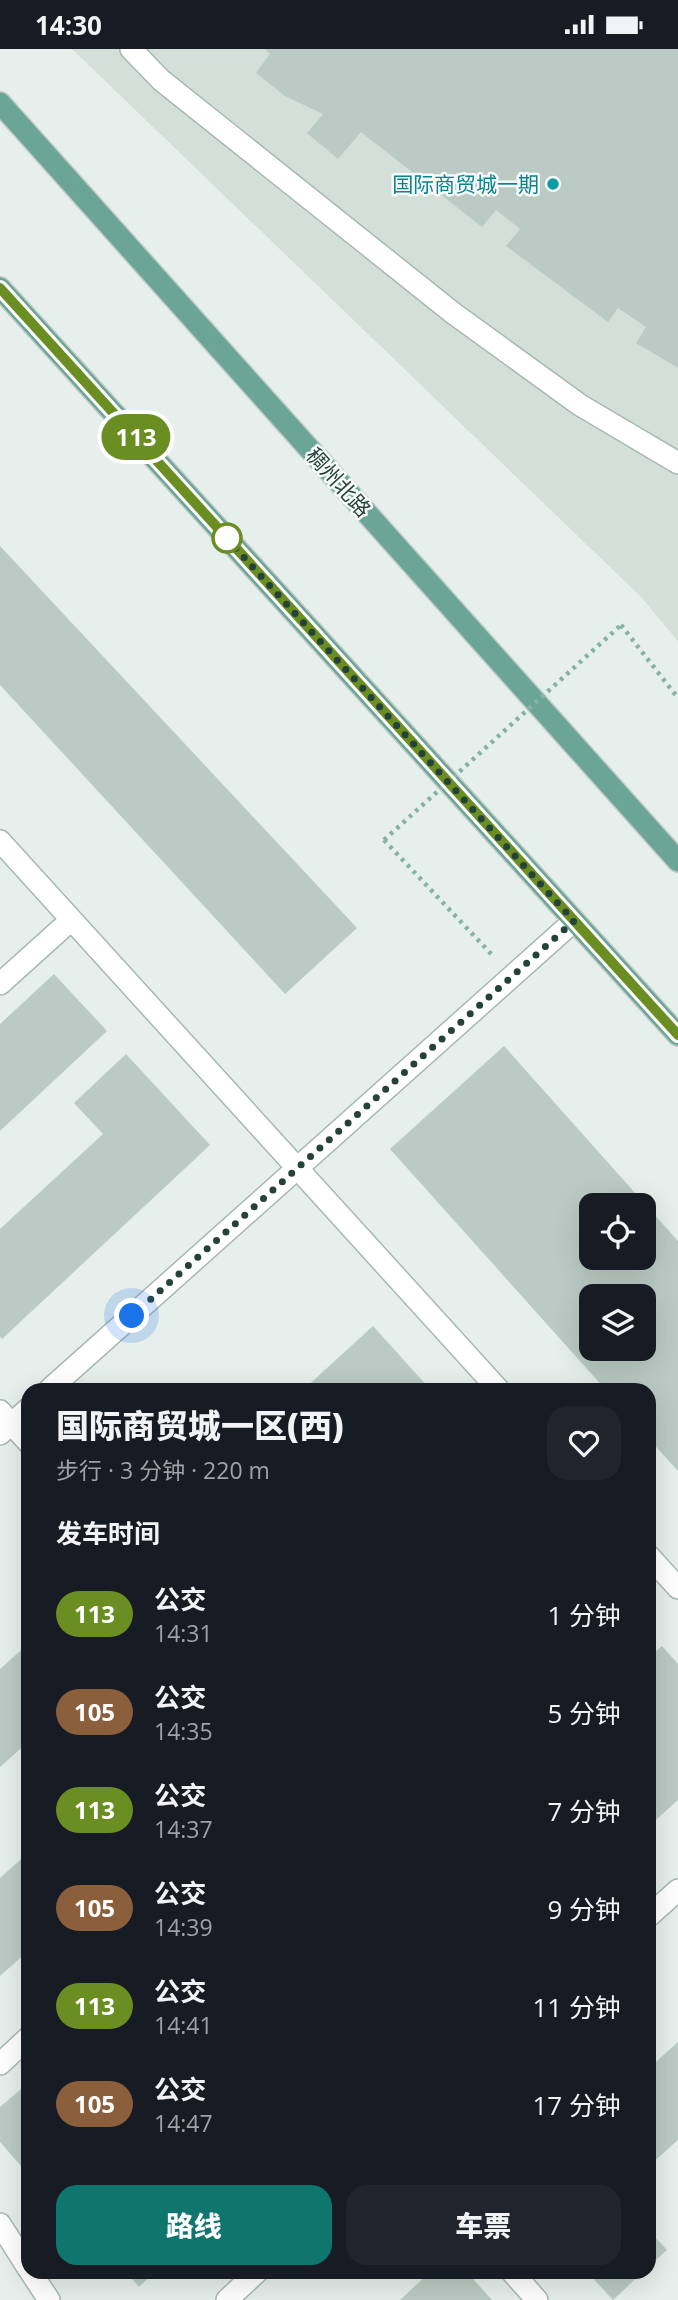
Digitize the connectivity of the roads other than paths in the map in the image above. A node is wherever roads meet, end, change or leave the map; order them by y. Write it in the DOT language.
graph roads {
  1 [pos="131,49"];
  2 [pos="0,103"];
  3 [pos="0,288"];
  4 [pos="678,463"];
  5 [pos="0,841"];
  6 [pos="678,861"];
  7 [pos="71,920"];
  8 [pos="574,921"];
  9 [pos="0,984"];
  10 [pos="678,1035"];
  11 [pos="297,1168"];
  12 [pos="57,1383"];
  13 [pos="493,1383"];
  14 [pos="21,1413"];
  15 [pos="4,1423"];
  16 [pos="21,1436"];
  17 [pos="656,1564"];
  18 [pos="678,1588"];
  19 [pos="678,1890"];
  20 [pos="656,1910"];
  21 [pos="21,2044"];
  22 [pos="0,2064"];
  23 [pos="0,2224"];
  24 [pos="21,2257"];
  25 [pos="35,2279"];
  26 [pos="249,2279"];
  27 [pos="518,2279"];
  28 [pos="49,2300"];
  29 [pos="227,2300"];
  30 [pos="537,2300"];
  1 -- 4 [label="street"];
  2 -- 6 [label="main road, 稠州北路"];
  3 -- 8 [label="main road"];
  5 -- 7 [label="street"];
  7 -- 9 [label="street"];
  7 -- 11 [label="street"];
  8 -- 10 [label="main road"];
  8 -- 11 [label="street"];
  11 -- 12 [label="street"];
  11 -- 13 [label="street"];
  14 -- 15 [label="street"];
  15 -- 16 [label="street"];
  17 -- 18 [label="street"];
  19 -- 20 [label="street"];
  21 -- 22 [label="street"];
  23 -- 24 [label="street"];
  25 -- 28 [label="street"];
  26 -- 29 [label="street"];
  27 -- 30 [label="street"];
}
